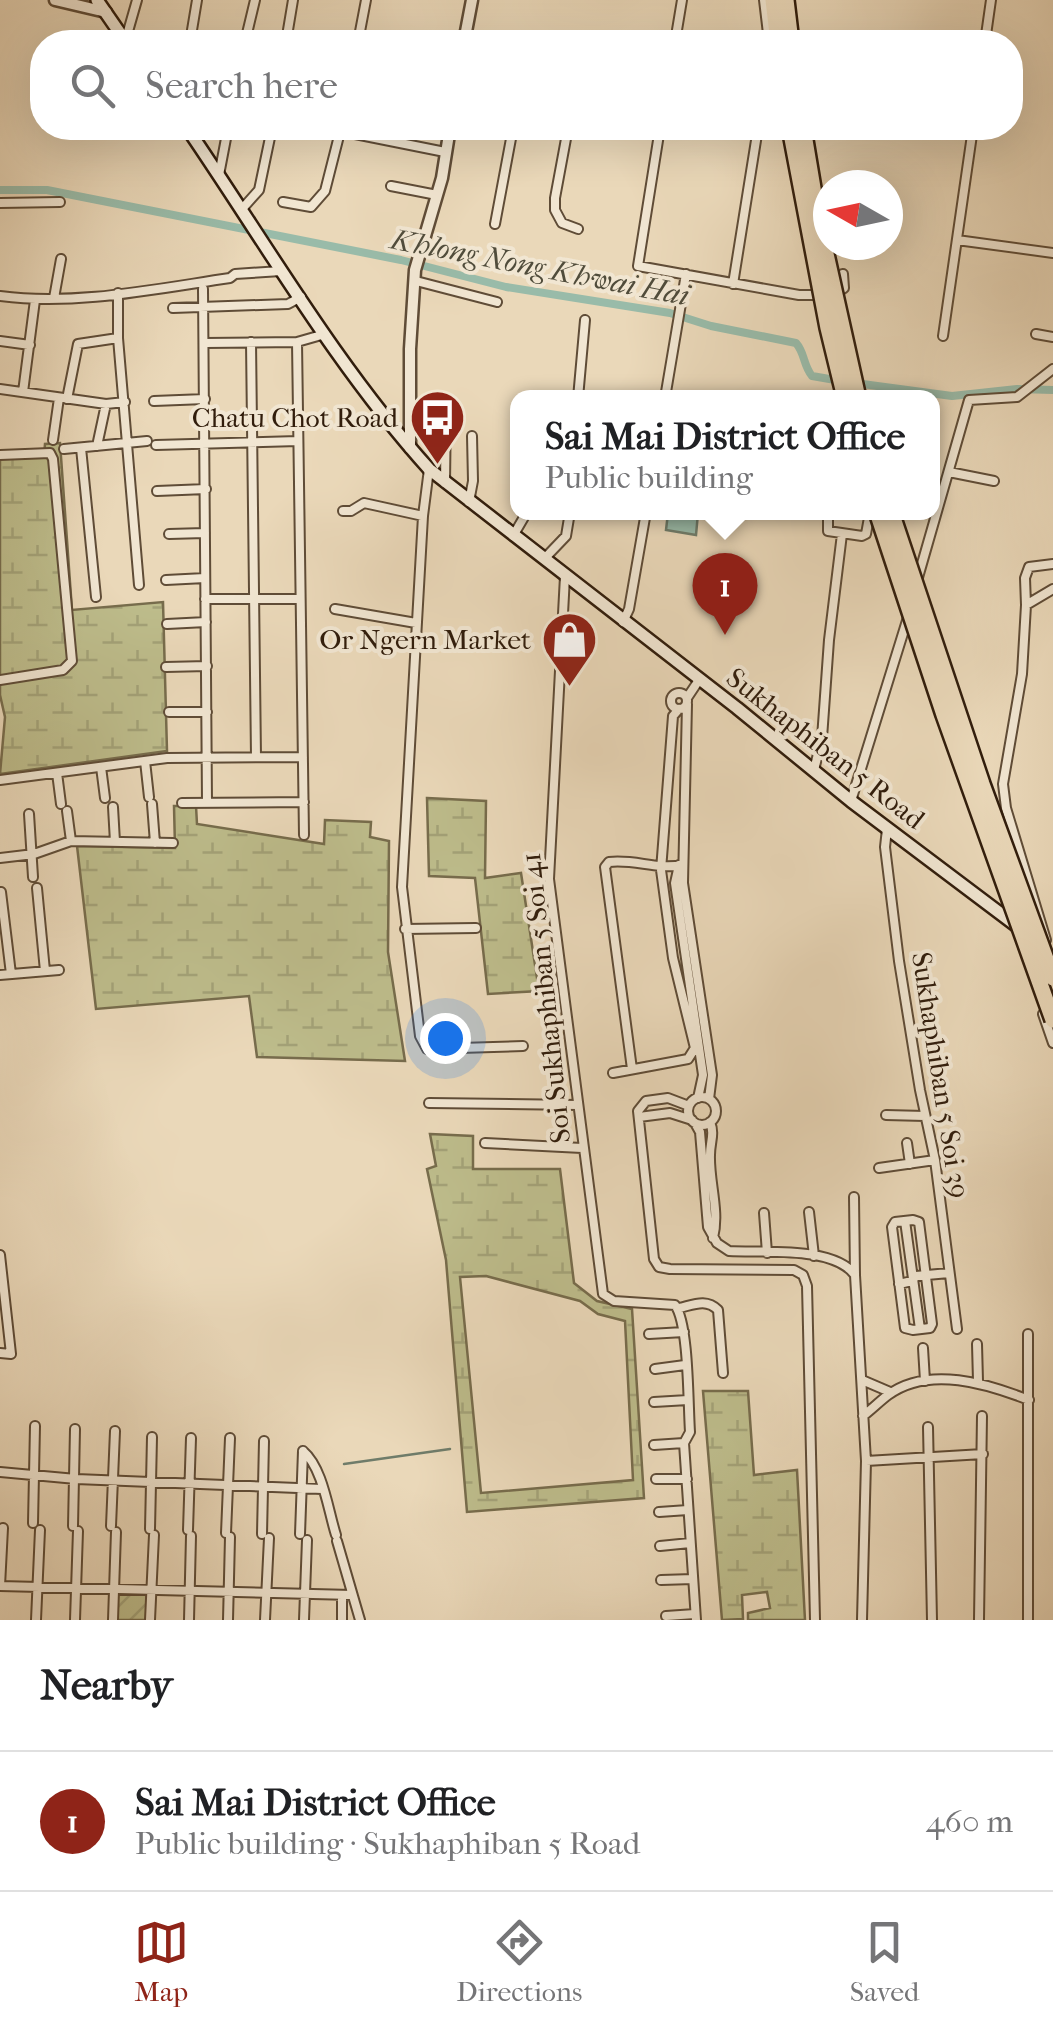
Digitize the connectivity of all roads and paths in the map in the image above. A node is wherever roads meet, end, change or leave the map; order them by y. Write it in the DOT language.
graph roads {
  1 [pos="55,0"];
  2 [pos="98,0"];
  3 [pos="137,0"];
  4 [pos="197,0"];
  5 [pos="255,0"];
  6 [pos="293,0"];
  7 [pos="366,0"];
  8 [pos="472,0"];
  9 [pos="682,0"];
  10 [pos="764,0"];
  11 [pos="773,0"];
  12 [pos="786,0"];
  13 [pos="991,0"];
  14 [pos="106,12"];
  15 [pos="117,30"];
  16 [pos="128,30"];
  17 [pos="192,30"];
  18 [pos="249,30"];
  19 [pos="288,30"];
  20 [pos="360,30"];
  21 [pos="466,30"];
  22 [pos="677,30"];
  23 [pos="768,30"];
  24 [pos="777,30"];
  25 [pos="790,30"];
  26 [pos="987,30"];
  27 [pos="195,140"];
  28 [pos="226,140"];
  29 [pos="269,140"];
  30 [pos="337,140"];
  31 [pos="388,140"];
  32 [pos="448,140"];
  33 [pos="510,140"];
  34 [pos="566,140"];
  35 [pos="658,140"];
  36 [pos="756,140"];
  37 [pos="792,140"];
  38 [pos="805,140"];
  39 [pos="971,140"];
  40 [pos="445,152"];
  41 [pos="219,175"];
  42 [pos="391,186"];
  43 [pos="438,195"];
  44 [pos="60,202"];
  45 [pos="282,202"];
  46 [pos="0,203"];
  47 [pos="242,209"];
  48 [pos="495,224"];
  49 [pos="578,229"];
  50 [pos="957,240"];
  51 [pos="1053,253"];
  52 [pos="61,258"];
  53 [pos="284,271"];
  54 [pos="686,274"];
  55 [pos="843,274"];
  56 [pos="415,275"];
  57 [pos="733,284"];
  58 [pos="203,289"];
  59 [pos="118,293"];
  60 [pos="0,296"];
  61 [pos="301,297"];
  62 [pos="54,298"];
  63 [pos="34,300"];
  64 [pos="498,302"];
  65 [pos="204,307"];
  66 [pos="172,308"];
  67 [pos="586,320"];
  68 [pos="325,334"];
  69 [pos="1036,334"];
  70 [pos="943,336"];
  71 [pos="1053,336"];
  72 [pos="118,338"];
  73 [pos="0,341"];
  74 [pos="205,342"];
  75 [pos="251,342"];
  76 [pos="297,342"];
  77 [pos="30,345"];
  78 [pos="1053,369"];
  79 [pos="0,388"];
  80 [pos="579,390"];
  81 [pos="666,390"];
  82 [pos="843,390"];
  83 [pos="856,390"];
  84 [pos="23,392"];
  85 [pos="63,398"];
  86 [pos="205,400"];
  87 [pos="154,401"];
  88 [pos="125,402"];
  89 [pos="106,404"];
  90 [pos="446,406"];
  91 [pos="472,436"];
  92 [pos="53,440"];
  93 [pos="147,441"];
  94 [pos="298,441"];
  95 [pos="129,442"];
  96 [pos="252,442"];
  97 [pos="205,444"];
  98 [pos="97,446"];
  99 [pos="156,446"];
  100 [pos="81,448"];
  101 [pos="410,448"];
  102 [pos="64,449"];
  103 [pos="0,455"];
  104 [pos="429,470"];
  105 [pos="949,472"];
  106 [pos="994,481"];
  107 [pos="445,483"];
  108 [pos="206,489"];
  109 [pos="157,491"];
  110 [pos="469,502"];
  111 [pos="940,504"];
  112 [pos="342,511"];
  113 [pos="423,516"];
  114 [pos="523,520"];
  115 [pos="569,520"];
  116 [pos="645,520"];
  117 [pos="828,520"];
  118 [pos="870,520"];
  119 [pos="876,520"];
  120 [pos="894,520"];
  121 [pos="935,520"];
  122 [pos="205,533"];
  123 [pos="169,534"];
  124 [pos="842,534"];
  125 [pos="513,536"];
  126 [pos="544,560"];
  127 [pos="1053,564"];
  128 [pos="565,576"];
  129 [pos="205,578"];
  130 [pos="166,580"];
  131 [pos="139,585"];
  132 [pos="1053,588"];
  133 [pos="96,596"];
  134 [pos="300,598"];
  135 [pos="254,599"];
  136 [pos="206,600"];
  137 [pos="1026,605"];
  138 [pos="335,609"];
  139 [pos="206,622"];
  140 [pos="623,622"];
  141 [pos="416,623"];
  142 [pos="166,624"];
  143 [pos="207,666"];
  144 [pos="166,667"];
  145 [pos="694,676"];
  146 [pos="0,680"];
  147 [pos="683,701"];
  148 [pos="168,712"];
  149 [pos="207,712"];
  150 [pos="256,756"];
  151 [pos="206,757"];
  152 [pos="303,757"];
  153 [pos="145,762"];
  154 [pos="101,767"];
  155 [pos="814,770"];
  156 [pos="57,773"];
  157 [pos="0,780"];
  158 [pos="105,798"];
  159 [pos="851,801"];
  160 [pos="182,802"];
  161 [pos="207,802"];
  162 [pos="304,802"];
  163 [pos="113,808"];
  164 [pos="30,814"];
  165 [pos="887,829"];
  166 [pos="304,835"];
  167 [pos="71,841"];
  168 [pos="115,842"];
  169 [pos="155,843"];
  170 [pos="173,844"];
  171 [pos="1019,848"];
  172 [pos="32,855"];
  173 [pos="0,858"];
  174 [pos="681,861"];
  175 [pos="662,865"];
  176 [pos="33,877"];
  177 [pos="38,888"];
  178 [pos="1,892"];
  179 [pos="992,906"];
  180 [pos="476,928"];
  181 [pos="405,929"];
  182 [pos="1026,933"];
  183 [pos="1051,950"];
  184 [pos="60,970"];
  185 [pos="45,971"];
  186 [pos="11,974"];
  187 [pos="0,975"];
  188 [pos="1053,978"];
  189 [pos="1053,1020"];
  190 [pos="1053,1043"];
  191 [pos="522,1046"];
  192 [pos="632,1069"];
  193 [pos="613,1073"];
  194 [pos="698,1098"];
  195 [pos="709,1100"];
  196 [pos="429,1102"];
  197 [pos="578,1105"];
  198 [pos="690,1106"];
  199 [pos="886,1115"];
  200 [pos="925,1116"];
  201 [pos="638,1118"];
  202 [pos="693,1122"];
  203 [pos="710,1122"];
  204 [pos="485,1143"];
  205 [pos="907,1143"];
  206 [pos="582,1148"];
  207 [pos="705,1154"];
  208 [pos="934,1160"];
  209 [pos="910,1164"];
  210 [pos="879,1168"];
  211 [pos="854,1197"];
  212 [pos="809,1212"];
  213 [pos="764,1214"];
  214 [pos="906,1221"];
  215 [pos="766,1253"];
  216 [pos="0,1254"];
  217 [pos="814,1256"];
  218 [pos="950,1272"];
  219 [pos="855,1275"];
  220 [pos="926,1275"];
  221 [pos="914,1280"];
  222 [pos="900,1284"];
  223 [pos="679,1308"];
  224 [pos="957,1329"];
  225 [pos="920,1330"];
  226 [pos="684,1332"];
  227 [pos="649,1334"];
  228 [pos="1028,1334"];
  229 [pos="977,1344"];
  230 [pos="922,1348"];
  231 [pos="0,1352"];
  232 [pos="11,1354"];
  233 [pos="24,1356"];
  234 [pos="685,1365"];
  235 [pos="656,1370"];
  236 [pos="723,1373"];
  237 [pos="862,1380"];
  238 [pos="925,1381"];
  239 [pos="978,1381"];
  240 [pos="890,1392"];
  241 [pos="688,1400"];
  242 [pos="1029,1400"];
  243 [pos="654,1402"];
  244 [pos="863,1416"];
  245 [pos="982,1416"];
  246 [pos="36,1426"];
  247 [pos="928,1427"];
  248 [pos="75,1429"];
  249 [pos="115,1431"];
  250 [pos="152,1437"];
  251 [pos="191,1438"];
  252 [pos="230,1438"];
  253 [pos="264,1441"];
  254 [pos="684,1443"];
  255 [pos="654,1445"];
  256 [pos="982,1454"];
  257 [pos="930,1458"];
  258 [pos="866,1460"];
  259 [pos="0,1472"];
  260 [pos="36,1474"];
  261 [pos="76,1479"];
  262 [pos="656,1479"];
  263 [pos="686,1479"];
  264 [pos="114,1480"];
  265 [pos="151,1482"];
  266 [pos="190,1483"];
  267 [pos="228,1485"];
  268 [pos="263,1487"];
  269 [pos="300,1488"];
  270 [pos="322,1489"];
  271 [pos="688,1510"];
  272 [pos="659,1512"];
  273 [pos="3,1528"];
  274 [pos="690,1543"];
  275 [pos="660,1546"];
  276 [pos="692,1578"];
  277 [pos="661,1580"];
  278 [pos="38,1587"];
  279 [pos="76,1588"];
  280 [pos="114,1589"];
  281 [pos="151,1590"];
  282 [pos="190,1592"];
  283 [pos="229,1592"];
  284 [pos="266,1594"];
  285 [pos="305,1595"];
  286 [pos="347,1596"];
  287 [pos="666,1616"];
  288 [pos="696,1617"];
  289 [pos="36,1620"];
  290 [pos="75,1620"];
  291 [pos="113,1620"];
  292 [pos="150,1620"];
  293 [pos="189,1620"];
  294 [pos="228,1620"];
  295 [pos="265,1620"];
  296 [pos="304,1620"];
  297 [pos="342,1620"];
  298 [pos="360,1620"];
  299 [pos="815,1620"];
  300 [pos="862,1620"];
  301 [pos="932,1620"];
  302 [pos="979,1620"];
  303 [pos="1028,1620"];
  1 -- 14 [label="street"];
  2 -- 14 [label="main road"];
  3 -- 16 [label="street"];
  4 -- 17 [label="street"];
  5 -- 18 [label="street"];
  6 -- 19 [label="street"];
  7 -- 20 [label="street"];
  8 -- 21 [label="street"];
  9 -- 22 [label="street"];
  10 -- 23 [label="street"];
  11 -- 24 [label="highway"];
  12 -- 25 [label="highway"];
  13 -- 26 [label="street"];
  14 -- 15 [label="main road"];
  27 -- 41 [label="main road, Sukhaphiban 5 Road"];
  28 -- 41 [label="street"];
  29 -- 47 [label="street"];
  30 -- 45 [label="street"];
  31 -- 40 [label="street"];
  32 -- 40 [label="street"];
  33 -- 48 [label="street"];
  34 -- 49 [label="street"];
  35 -- 54 [label="street"];
  36 -- 57 [label="street"];
  37 -- 82 [label="highway, bridge"];
  38 -- 83 [label="highway, bridge"];
  39 -- 50 [label="street"];
  40 -- 43 [label="street"];
  41 -- 47 [label="main road, Sukhaphiban 5 Road"];
  42 -- 43 [label="street"];
  43 -- 56 [label="street"];
  44 -- 46 [label="street"];
  47 -- 53 [label="main road, Sukhaphiban 5 Road"];
  50 -- 51 [label="street"];
  50 -- 70 [label="street"];
  52 -- 62 [label="street"];
  53 -- 59 [label="street"];
  53 -- 61 [label="main road, Sukhaphiban 5 Road"];
  54 -- 57 [label="street"];
  54 -- 81 [label="street"];
  55 -- 57 [label="street"];
  56 -- 64 [label="street"];
  56 -- 101 [label="street"];
  58 -- 65 [label="street"];
  59 -- 62 [label="street"];
  59 -- 72 [label="street"];
  60 -- 63 [label="street"];
  61 -- 65 [label="street"];
  61 -- 68 [label="main road, Sukhaphiban 5 Road"];
  62 -- 63 [label="street"];
  63 -- 77 [label="street"];
  65 -- 66 [label="street"];
  65 -- 74 [label="street"];
  67 -- 80 [label="street"];
  68 -- 76 [label="street"];
  68 -- 101 [label="main road, Sukhaphiban 5 Road"];
  69 -- 71 [label="street"];
  72 -- 85 [label="street"];
  72 -- 88 [label="street"];
  73 -- 77 [label="street"];
  74 -- 75 [label="street"];
  74 -- 86 [label="street"];
  75 -- 76 [label="street"];
  75 -- 96 [label="street"];
  76 -- 94 [label="street"];
  77 -- 84 [label="street"];
  78 -- 105 [label="street"];
  79 -- 84 [label="street"];
  84 -- 85 [label="street"];
  85 -- 89 [label="street"];
  85 -- 92 [label="street"];
  86 -- 87 [label="street"];
  86 -- 97 [label="street"];
  88 -- 89 [label="street"];
  88 -- 95 [label="street"];
  89 -- 98 [label="street"];
  90 -- 107 [label="street"];
  91 -- 110 [label="street"];
  93 -- 95 [label="street"];
  94 -- 96 [label="street"];
  94 -- 134 [label="street"];
  95 -- 98 [label="street"];
  95 -- 131 [label="street"];
  96 -- 97 [label="street"];
  96 -- 135 [label="street"];
  97 -- 99 [label="street"];
  97 -- 108 [label="street"];
  98 -- 100 [label="street"];
  100 -- 102 [label="street"];
  100 -- 133 [label="street"];
  101 -- 104 [label="main road, Sukhaphiban 5 Road"];
  103 -- 146 [label="street"];
  104 -- 107 [label="main road, Sukhaphiban 5 Road"];
  104 -- 113 [label="street"];
  105 -- 106 [label="street"];
  105 -- 111 [label="street"];
  107 -- 110 [label="main road, Sukhaphiban 5 Road"];
  108 -- 109 [label="street"];
  108 -- 122 [label="street"];
  110 -- 125 [label="main road, Sukhaphiban 5 Road"];
  112 -- 113 [label="street"];
  113 -- 141 [label="street"];
  114 -- 125 [label="street"];
  115 -- 126 [label="street"];
  116 -- 140 [label="street"];
  117 -- 124 [label="street"];
  118 -- 124 [label="street"];
  119 -- 189 [label="highway, bridge"];
  120 -- 188 [label="highway, bridge"];
  121 -- 159 [label="street"];
  122 -- 123 [label="street"];
  122 -- 129 [label="street"];
  124 -- 155 [label="street"];
  125 -- 126 [label="main road, Sukhaphiban 5 Road"];
  126 -- 128 [label="main road, Sukhaphiban 5 Road"];
  127 -- 137 [label="street"];
  128 -- 140 [label="main road, Sukhaphiban 5 Road"];
  128 -- 197 [label="street, Soi Sukhaphiban 5 Soi 41"];
  129 -- 130 [label="street"];
  129 -- 136 [label="street"];
  132 -- 137 [label="street"];
  134 -- 135 [label="street"];
  134 -- 152 [label="street"];
  135 -- 136 [label="street"];
  135 -- 150 [label="street"];
  136 -- 139 [label="street"];
  137 -- 171 [label="street"];
  138 -- 141 [label="street"];
  139 -- 142 [label="street"];
  139 -- 143 [label="street"];
  140 -- 145 [label="main road, Sukhaphiban 5 Road"];
  141 -- 181 [label="street"];
  143 -- 144 [label="street"];
  143 -- 149 [label="street"];
  145 -- 147 [label="street"];
  145 -- 155 [label="main road, Sukhaphiban 5 Road"];
  147 -- 174 [label="street"];
  147 -- 175 [label="street"];
  148 -- 149 [label="street"];
  149 -- 151 [label="street"];
  150 -- 151 [label="street"];
  150 -- 152 [label="street"];
  151 -- 153 [label="street"];
  151 -- 161 [label="street"];
  152 -- 162 [label="street"];
  153 -- 154 [label="street"];
  153 -- 169 [label="street"];
  154 -- 156 [label="street"];
  154 -- 158 [label="street"];
  155 -- 159 [label="main road, Sukhaphiban 5 Road"];
  156 -- 157 [label="street"];
  156 -- 167 [label="street"];
  159 -- 165 [label="main road, Sukhaphiban 5 Road"];
  160 -- 161 [label="street"];
  161 -- 162 [label="street"];
  162 -- 166 [label="street"];
  163 -- 168 [label="street"];
  164 -- 172 [label="street"];
  165 -- 179 [label="main road, Sukhaphiban 5 Road"];
  165 -- 200 [label="street, Sukhaphiban 5 Soi 39"];
  167 -- 168 [label="street"];
  167 -- 172 [label="street"];
  168 -- 169 [label="street"];
  169 -- 170 [label="street"];
  171 -- 179 [label="street"];
  171 -- 183 [label="street"];
  172 -- 173 [label="street"];
  172 -- 176 [label="street"];
  174 -- 175 [label="street"];
  174 -- 194 [label="street"];
  174 -- 195 [label="street"];
  175 -- 192 [label="street"];
  175 -- 192 [label="street"];
  177 -- 185 [label="street"];
  178 -- 186 [label="street"];
  179 -- 182 [label="main road, Sukhaphiban 5 Road"];
  180 -- 181 [label="street"];
  181 -- 191 [label="street"];
  182 -- 183 [label="main road, Sukhaphiban 5 Road"];
  182 -- 190 [label="street"];
  184 -- 185 [label="street"];
  185 -- 186 [label="street"];
  186 -- 187 [label="street"];
  192 -- 193 [label="street"];
  194 -- 195 [label="street"];
  194 -- 198 [label="street"];
  195 -- 203 [label="street"];
  196 -- 197 [label="street"];
  197 -- 206 [label="street, Soi Sukhaphiban 5 Soi 41"];
  198 -- 201 [label="street"];
  198 -- 202 [label="street"];
  199 -- 200 [label="street"];
  200 -- 208 [label="street, Sukhaphiban 5 Soi 39"];
  201 -- 202 [label="street"];
  201 -- 299 [label="street"];
  202 -- 203 [label="street"];
  202 -- 207 [label="street"];
  203 -- 207 [label="street"];
  204 -- 206 [label="street"];
  205 -- 209 [label="street"];
  206 -- 223 [label="street, Soi Sukhaphiban 5 Soi 41"];
  207 -- 215 [label="street"];
  208 -- 209 [label="street"];
  208 -- 218 [label="street, Sukhaphiban 5 Soi 39"];
  209 -- 210 [label="street"];
  211 -- 219 [label="street"];
  212 -- 217 [label="street"];
  213 -- 215 [label="street"];
  214 -- 220 [label="street"];
  214 -- 221 [label="street"];
  214 -- 222 [label="street"];
  215 -- 217 [label="street"];
  216 -- 232 [label="street"];
  217 -- 219 [label="street"];
  218 -- 220 [label="street"];
  218 -- 224 [label="street, Sukhaphiban 5 Soi 39"];
  219 -- 237 [label="street"];
  220 -- 221 [label="street"];
  220 -- 225 [label="street"];
  221 -- 222 [label="street"];
  221 -- 225 [label="street"];
  222 -- 225 [label="street"];
  223 -- 226 [label="street"];
  223 -- 236 [label="street"];
  226 -- 227 [label="street"];
  226 -- 234 [label="street"];
  228 -- 242 [label="street"];
  229 -- 239 [label="street"];
  230 -- 238 [label="street"];
  231 -- 232 [label="street"];
  232 -- 233 [label="street"];
  234 -- 235 [label="street"];
  234 -- 241 [label="street"];
  237 -- 240 [label="street"];
  237 -- 244 [label="street"];
  238 -- 239 [label="street"];
  238 -- 240 [label="street"];
  239 -- 242 [label="street"];
  240 -- 244 [label="street"];
  241 -- 243 [label="street"];
  241 -- 254 [label="street"];
  242 -- 303 [label="street"];
  244 -- 258 [label="street"];
  245 -- 256 [label="street"];
  246 -- 260 [label="street"];
  247 -- 257 [label="street"];
  248 -- 261 [label="street"];
  249 -- 264 [label="street"];
  250 -- 265 [label="street"];
  251 -- 266 [label="street"];
  252 -- 267 [label="street"];
  253 -- 268 [label="street"];
  254 -- 255 [label="street"];
  254 -- 263 [label="street"];
  256 -- 257 [label="street"];
  256 -- 302 [label="street"];
  257 -- 258 [label="street"];
  257 -- 301 [label="street"];
  258 -- 300 [label="street"];
  259 -- 260 [label="street"];
  260 -- 261 [label="street"];
  260 -- 278 [label="street"];
  261 -- 264 [label="street"];
  261 -- 279 [label="street"];
  262 -- 263 [label="street"];
  263 -- 271 [label="street"];
  264 -- 265 [label="street"];
  264 -- 280 [label="street"];
  265 -- 266 [label="street"];
  265 -- 281 [label="street"];
  266 -- 267 [label="street"];
  266 -- 282 [label="street"];
  267 -- 268 [label="street"];
  267 -- 283 [label="street"];
  268 -- 269 [label="street"];
  268 -- 284 [label="street"];
  269 -- 270 [label="street"];
  269 -- 270 [label="street"];
  269 -- 285 [label="street"];
  270 -- 286 [label="street"];
  271 -- 272 [label="street"];
  271 -- 274 [label="street"];
  273 -- 278 [label="street"];
  274 -- 275 [label="street"];
  274 -- 276 [label="street"];
  276 -- 277 [label="street"];
  276 -- 288 [label="street"];
  278 -- 279 [label="street"];
  278 -- 289 [label="street"];
  279 -- 280 [label="street"];
  279 -- 290 [label="street"];
  280 -- 281 [label="street"];
  280 -- 291 [label="street"];
  281 -- 282 [label="street"];
  281 -- 292 [label="street"];
  282 -- 283 [label="street"];
  282 -- 293 [label="street"];
  283 -- 284 [label="street"];
  283 -- 294 [label="street"];
  284 -- 285 [label="street"];
  284 -- 295 [label="street"];
  285 -- 286 [label="street"];
  285 -- 296 [label="street"];
  286 -- 297 [label="street"];
  286 -- 298 [label="street"];
  287 -- 288 [label="street"];
}
